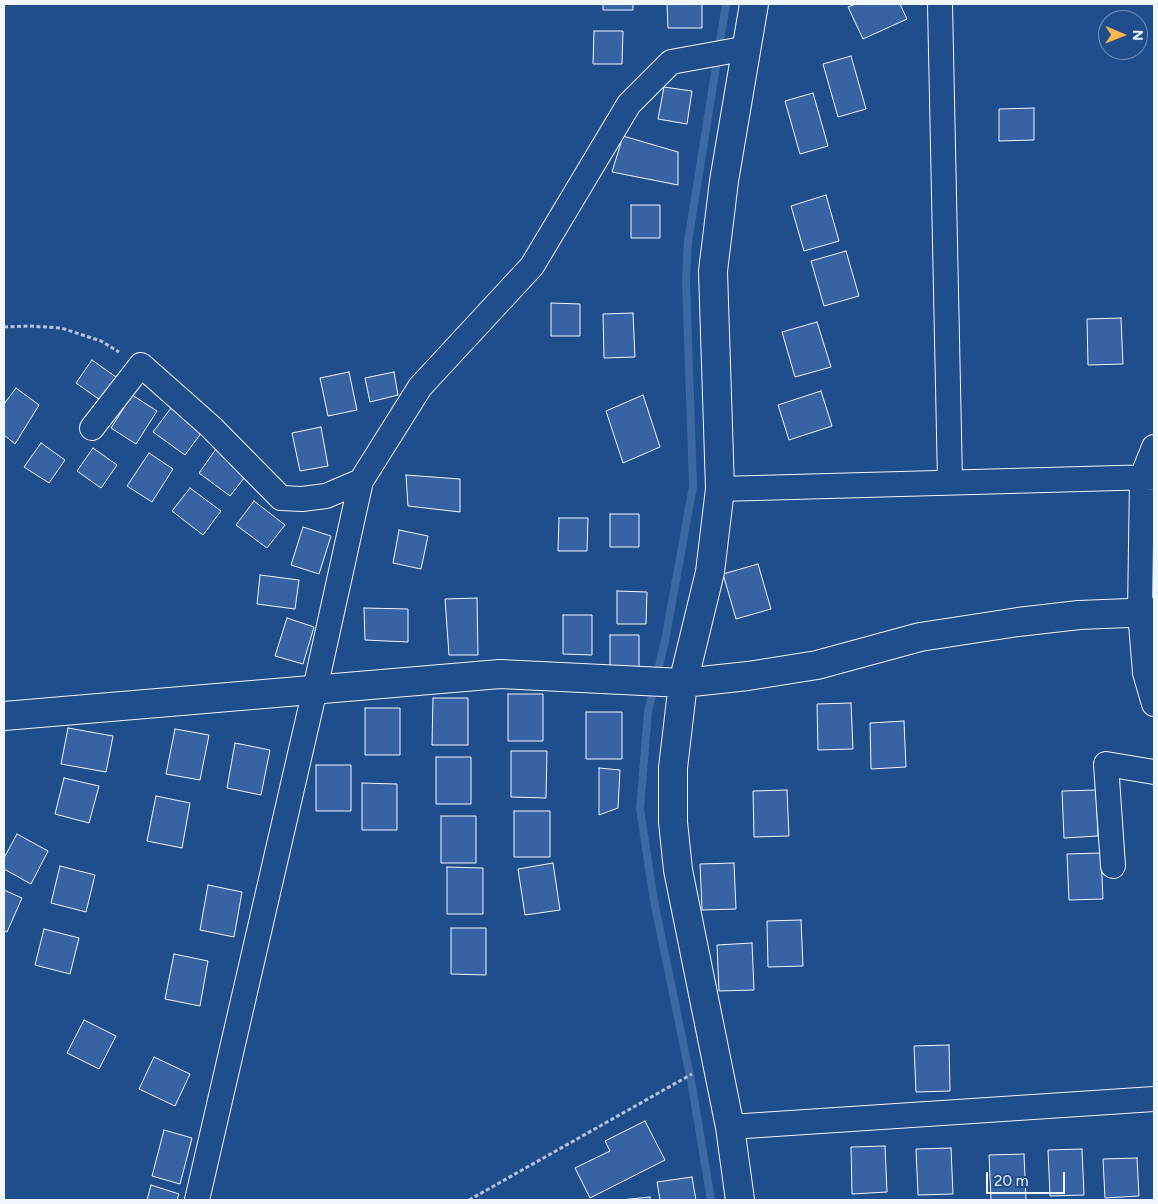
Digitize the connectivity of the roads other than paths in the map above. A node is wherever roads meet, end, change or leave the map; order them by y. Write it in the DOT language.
graph roads {
  1 [pos="754,4"];
  2 [pos="940,4"];
  3 [pos="748,48"];
  4 [pos="92,428"];
  5 [pos="1154,447"];
  6 [pos="1148,477"];
  7 [pos="361,481"];
  8 [pos="950,482"];
  9 [pos="720,489"];
  10 [pos="1147,612"];
  11 [pos="683,683"];
  12 [pos="316,689"];
  13 [pos="1154,704"];
  14 [pos="4,716"];
  15 [pos="1154,772"];
  16 [pos="1113,866"];
  17 [pos="1154,1099"];
  18 [pos="730,1127"];
  19 [pos="197,1200"];
  20 [pos="740,1200"];
  1 -- 3 [label="street"];
  2 -- 8 [label="street"];
  3 -- 7 [label="street"];
  3 -- 9 [label="street"];
  4 -- 7 [label="street"];
  5 -- 6 [label="street"];
  6 -- 8 [label="street"];
  6 -- 10 [label="street"];
  7 -- 12 [label="street"];
  8 -- 9 [label="street"];
  9 -- 11 [label="street"];
  10 -- 11 [label="street"];
  10 -- 13 [label="street"];
  11 -- 12 [label="street"];
  11 -- 18 [label="street"];
  12 -- 14 [label="street"];
  12 -- 19 [label="street"];
  15 -- 16 [label="street"];
  17 -- 18 [label="street"];
  18 -- 20 [label="street"];
}
